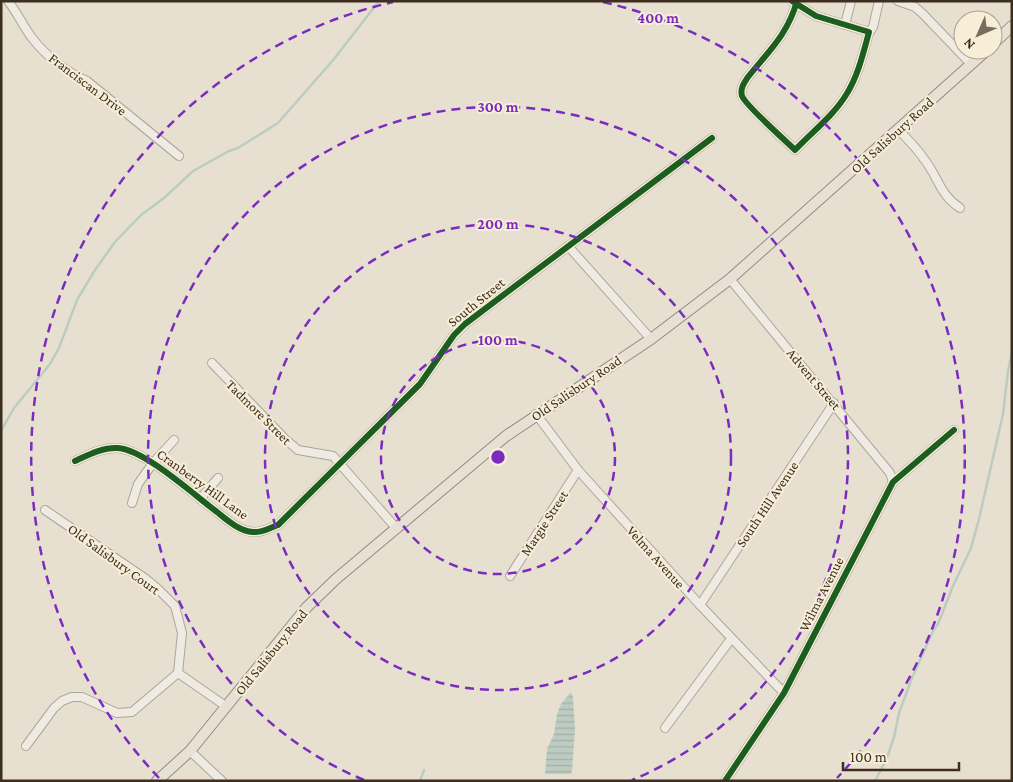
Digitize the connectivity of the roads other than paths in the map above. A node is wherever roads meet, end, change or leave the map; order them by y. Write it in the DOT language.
graph roads {
  1 [pos="8,1"];
  2 [pos="851,1"];
  3 [pos="879,1"];
  4 [pos="898,1"];
  5 [pos="795,2"];
  6 [pos="1012,19"];
  7 [pos="844,25"];
  8 [pos="1010,28"];
  9 [pos="869,33"];
  10 [pos="976,60"];
  11 [pos="971,64"];
  12 [pos="898,130"];
  13 [pos="712,138"];
  14 [pos="179,156"];
  15 [pos="960,208"];
  16 [pos="568,246"];
  17 [pos="730,279"];
  18 [pos="651,339"];
  19 [pos="212,364"];
  20 [pos="834,403"];
  21 [pos="536,414"];
  22 [pos="954,430"];
  23 [pos="174,440"];
  24 [pos="75,461"];
  25 [pos="153,463"];
  26 [pos="341,463"];
  27 [pos="578,470"];
  28 [pos="218,478"];
  29 [pos="893,482"];
  30 [pos="200,499"];
  31 [pos="132,503"];
  32 [pos="45,510"];
  33 [pos="397,529"];
  34 [pos="261,532"];
  35 [pos="510,576"];
  36 [pos="700,605"];
  37 [pos="731,639"];
  38 [pos="178,673"];
  39 [pos="784,693"];
  40 [pos="227,706"];
  41 [pos="665,728"];
  42 [pos="26,746"];
  43 [pos="190,751"];
  44 [pos="157,781"];
  45 [pos="222,781"];
  46 [pos="725,781"];
  1 -- 14 [label="street, Franciscan Drive"];
  2 -- 7 [label="street"];
  3 -- 9 [label="street"];
  4 -- 11 [label="street"];
  5 -- 7 [label="street"];
  5 -- 9 [label="street"];
  6 -- 8 [label="main road"];
  7 -- 9 [label="street"];
  10 -- 11 [label="main road, Old Salisbury Road"];
  11 -- 12 [label="main road, Old Salisbury Road"];
  12 -- 15 [label="street"];
  12 -- 17 [label="main road, Old Salisbury Road"];
  13 -- 16 [label="street, South Street"];
  16 -- 18 [label="street"];
  16 -- 26 [label="street, South Street"];
  17 -- 18 [label="main road, Old Salisbury Road"];
  17 -- 20 [label="street, Advent Street"];
  18 -- 21 [label="main road, Old Salisbury Road"];
  19 -- 26 [label="street, Tadmore Street"];
  20 -- 29 [label="street, Advent Street"];
  20 -- 36 [label="street, South Hill Avenue"];
  21 -- 27 [label="street, Velma Avenue"];
  21 -- 33 [label="main road, Old Salisbury Road"];
  22 -- 29 [label="street, Wilma Avenue"];
  23 -- 25 [label="street"];
  24 -- 25 [label="street, Cranberry Hill Lane"];
  25 -- 30 [label="street, Cranberry Hill Lane"];
  25 -- 31 [label="street"];
  26 -- 33 [label="street"];
  26 -- 34 [label="street, South Street"];
  27 -- 35 [label="street, Margie Street"];
  27 -- 36 [label="street, Velma Avenue"];
  28 -- 30 [label="street"];
  29 -- 39 [label="street, Wilma Avenue"];
  30 -- 34 [label="street, Cranberry Hill Lane"];
  32 -- 38 [label="street, Old Salisbury Court"];
  33 -- 40 [label="main road, Old Salisbury Road"];
  36 -- 37 [label="street, Velma Avenue"];
  37 -- 39 [label="street, Velma Avenue"];
  37 -- 41 [label="street"];
  38 -- 40 [label="street"];
  38 -- 42 [label="street"];
  39 -- 46 [label="street, Wilma Avenue"];
  40 -- 43 [label="main road, Old Salisbury Road"];
  43 -- 44 [label="main road, Old Salisbury Road"];
  43 -- 45 [label="street"];
}
